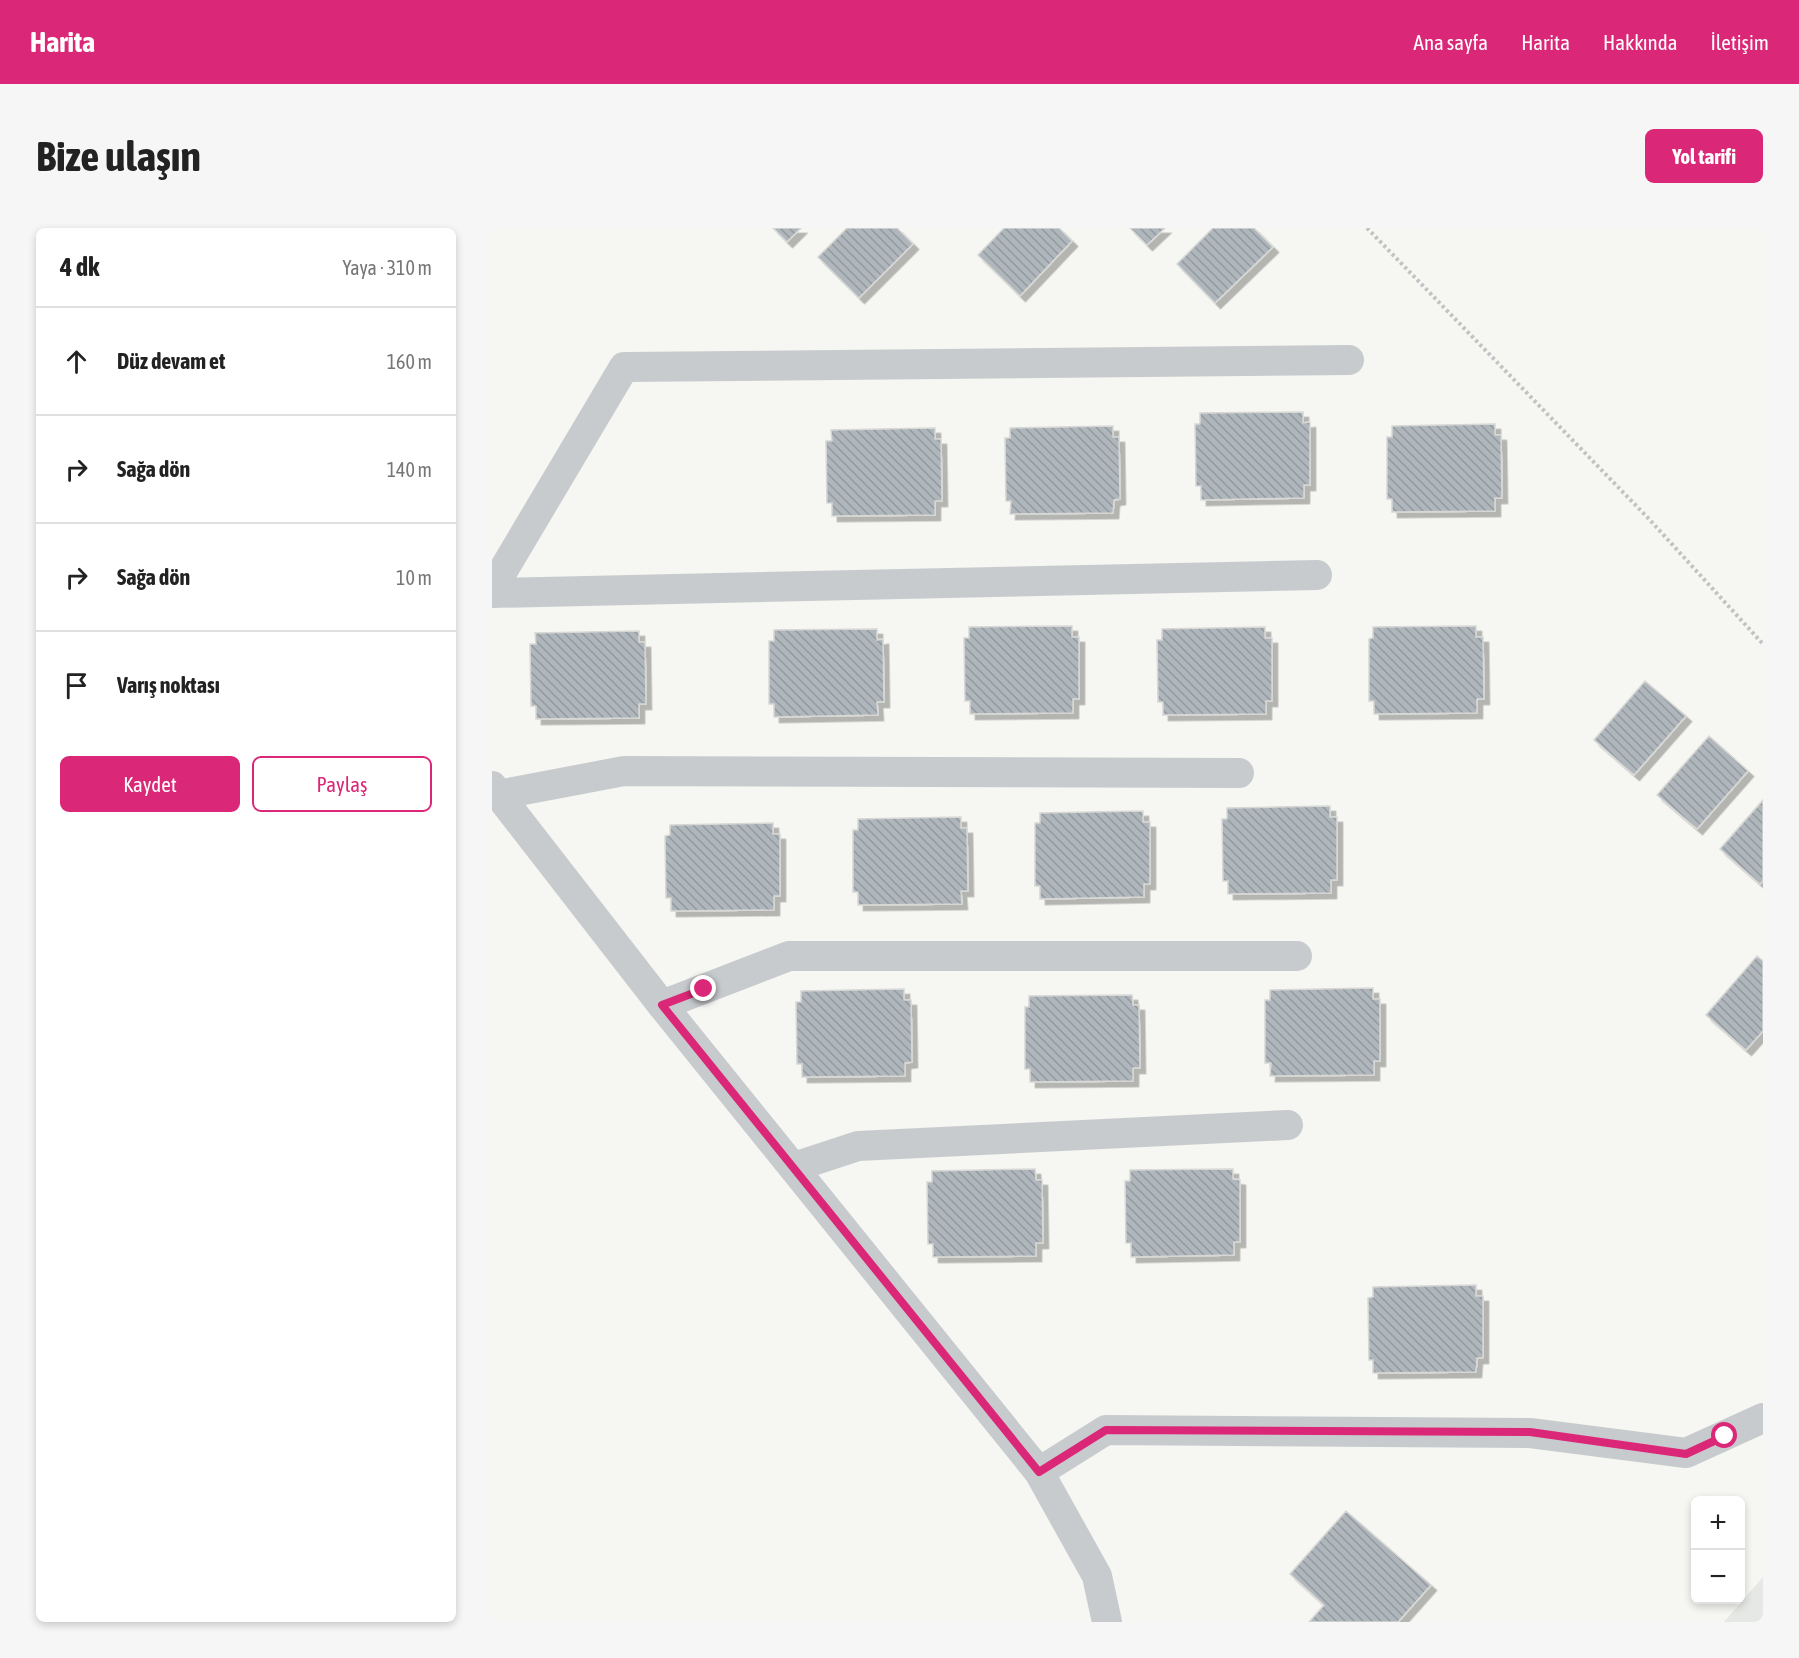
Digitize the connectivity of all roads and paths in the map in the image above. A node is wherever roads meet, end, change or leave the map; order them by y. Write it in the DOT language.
graph roads {
  1 [pos="1367,228"];
  2 [pos="1348,360"];
  3 [pos="1317,575"];
  4 [pos="492,591"];
  5 [pos="1763,644"];
  6 [pos="1239,774"];
  7 [pos="495,790"];
  8 [pos="1297,956"];
  9 [pos="662,1005"];
  10 [pos="1288,1125"];
  11 [pos="794,1167"];
  12 [pos="1763,1418"];
  13 [pos="1039,1472"];
  14 [pos="1107,1622"];
  1 -- 5 [label="path"];
  2 -- 4 [label="street"];
  3 -- 4 [label="street"];
  6 -- 7 [label="street"];
  7 -- 9 [label="street"];
  8 -- 9 [label="street"];
  9 -- 11 [label="street"];
  10 -- 11 [label="street"];
  11 -- 13 [label="street"];
  12 -- 13 [label="street"];
  13 -- 14 [label="street"];
}
